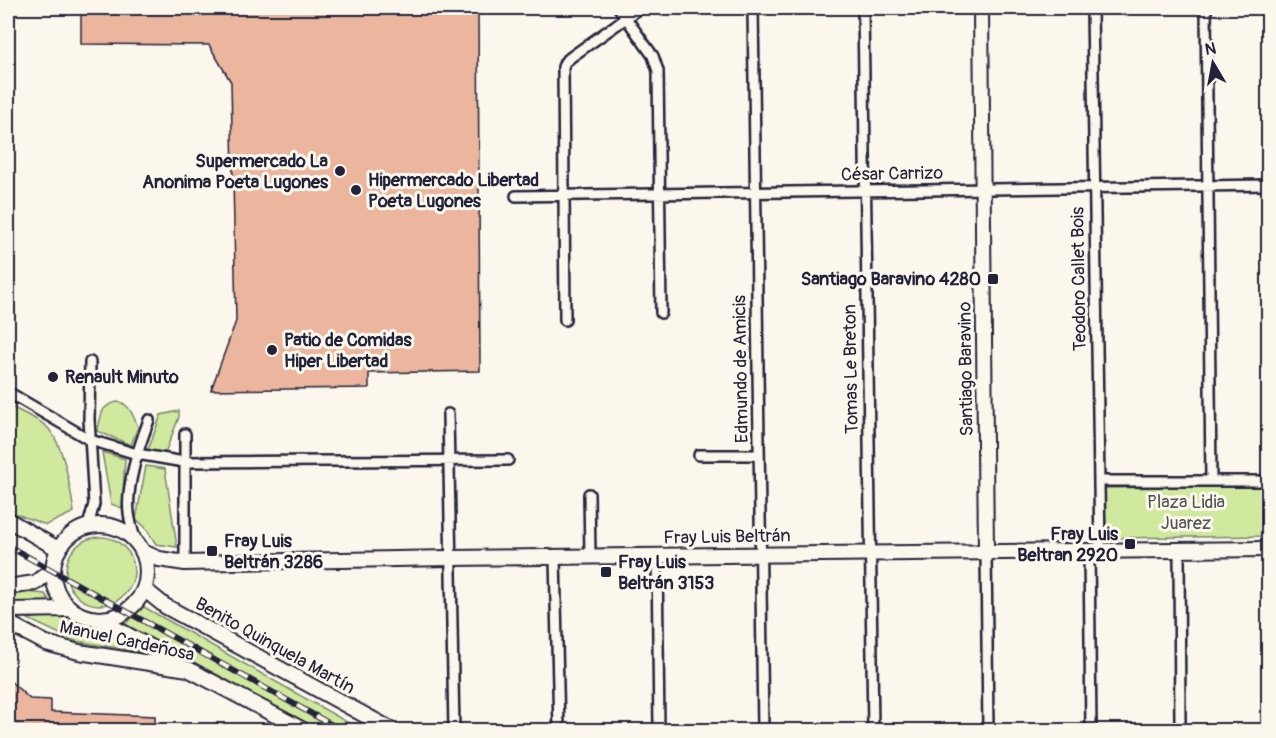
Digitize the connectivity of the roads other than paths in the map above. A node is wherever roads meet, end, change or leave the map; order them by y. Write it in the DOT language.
graph roads {
  1 [pos="619,8"];
  2 [pos="640,8"];
  3 [pos="753,8"];
  4 [pos="863,8"];
  5 [pos="981,8"];
  6 [pos="1092,8"];
  7 [pos="1206,8"];
  8 [pos="626,17"];
  9 [pos="1208,185"];
  10 [pos="1269,185"];
  11 [pos="1094,186"];
  12 [pos="982,190"];
  13 [pos="864,191"];
  14 [pos="755,192"];
  15 [pos="660,194"];
  16 [pos="516,196"];
  17 [pos="565,196"];
  18 [pos="661,313"];
  19 [pos="565,320"];
  20 [pos="90,362"];
  21 [pos="8,392"];
  22 [pos="448,414"];
  23 [pos="148,420"];
  24 [pos="185,434"];
  25 [pos="90,440"];
  26 [pos="137,454"];
  27 [pos="759,454"];
  28 [pos="699,455"];
  29 [pos="449,460"];
  30 [pos="508,460"];
  31 [pos="184,462"];
  32 [pos="1099,481"];
  33 [pos="1211,481"];
  34 [pos="1269,481"];
  35 [pos="589,494"];
  36 [pos="8,520"];
  37 [pos="88,526"];
  38 [pos="140,547"];
  39 [pos="58,549"];
  40 [pos="1269,549"];
  41 [pos="1179,550"];
  42 [pos="1094,551"];
  43 [pos="986,552"];
  44 [pos="871,553"];
  45 [pos="760,554"];
  46 [pos="657,555"];
  47 [pos="590,556"];
  48 [pos="555,557"];
  49 [pos="450,558"];
  50 [pos="185,563"];
  51 [pos="52,570"];
  52 [pos="145,584"];
  53 [pos="8,587"];
  54 [pos="71,609"];
  55 [pos="8,610"];
  56 [pos="98,619"];
  57 [pos="8,623"];
  58 [pos="188,669"];
  59 [pos="303,730"];
  60 [pos="392,730"];
  61 [pos="454,730"];
  62 [pos="559,730"];
  63 [pos="659,730"];
  64 [pos="762,730"];
  65 [pos="873,730"];
  66 [pos="988,730"];
  67 [pos="1091,730"];
  68 [pos="1180,730"];
  1 -- 8 [label="street"];
  2 -- 8 [label="street"];
  3 -- 14 [label="street, Edmundo de Amicis"];
  4 -- 13 [label="street, Tomas Le Breton"];
  5 -- 12 [label="main road, Santiago Baravino"];
  6 -- 11 [label="street, Teodoro Callet Bois"];
  7 -- 9 [label="street"];
  8 -- 15 [label="street"];
  8 -- 17 [label="street"];
  9 -- 10 [label="street, César Carrizo"];
  9 -- 11 [label="street, César Carrizo"];
  9 -- 33 [label="street"];
  11 -- 12 [label="street, César Carrizo"];
  11 -- 32 [label="street, Teodoro Callet Bois"];
  12 -- 13 [label="street, César Carrizo"];
  12 -- 43 [label="main road, Santiago Baravino"];
  13 -- 14 [label="street, César Carrizo"];
  13 -- 44 [label="street, Tomas Le Breton"];
  14 -- 15 [label="street, César Carrizo"];
  14 -- 27 [label="street, Edmundo de Amicis"];
  15 -- 17 [label="street, César Carrizo"];
  15 -- 18 [label="street"];
  16 -- 17 [label="street, César Carrizo"];
  17 -- 19 [label="street"];
  20 -- 25 [label="street"];
  21 -- 25 [label="street"];
  22 -- 29 [label="street"];
  23 -- 26 [label="street"];
  24 -- 31 [label="street"];
  25 -- 26 [label="street"];
  25 -- 37 [label="street"];
  26 -- 31 [label="street"];
  26 -- 38 [label="street"];
  27 -- 28 [label="street"];
  27 -- 45 [label="street, Edmundo de Amicis"];
  29 -- 30 [label="street"];
  29 -- 31 [label="street"];
  29 -- 49 [label="street"];
  31 -- 50 [label="street"];
  32 -- 33 [label="street"];
  32 -- 42 [label="street, Teodoro Callet Bois"];
  33 -- 34 [label="street"];
  35 -- 47 [label="street"];
  36 -- 39 [label="main road"];
  37 -- 38 [label="main road"];
  37 -- 39 [label="main road"];
  38 -- 50 [label="main road"];
  38 -- 52 [label="main road"];
  39 -- 51 [label="main road"];
  40 -- 41 [label="main road, Fray Luis Beltrán"];
  41 -- 42 [label="main road, Fray Luis Beltrán"];
  41 -- 68 [label="street"];
  42 -- 43 [label="main road, Fray Luis Beltrán"];
  42 -- 67 [label="street, Teodoro Callet Bois"];
  43 -- 44 [label="main road, Fray Luis Beltrán"];
  43 -- 66 [label="street, Santiago Baravino"];
  44 -- 45 [label="main road, Fray Luis Beltrán"];
  44 -- 65 [label="street, Tomas Le Breton"];
  45 -- 46 [label="main road, Fray Luis Beltrán"];
  45 -- 64 [label="street, Edmundo de Amicis"];
  46 -- 47 [label="main road, Fray Luis Beltrán"];
  46 -- 63 [label="street"];
  47 -- 48 [label="main road, Fray Luis Beltrán"];
  48 -- 49 [label="main road, Fray Luis Beltrán"];
  48 -- 62 [label="street"];
  49 -- 50 [label="main road, Fray Luis Beltrán"];
  49 -- 61 [label="street"];
  50 -- 52 [label="main road"];
  51 -- 53 [label="main road"];
  51 -- 54 [label="main road"];
  52 -- 56 [label="main road"];
  52 -- 60 [label="main road, Benito Quinquela Martín"];
  54 -- 55 [label="main road"];
  54 -- 56 [label="main road"];
  56 -- 58 [label="main road"];
  57 -- 58 [label="main road, Manuel Cardeñosa"];
  58 -- 59 [label="main road, Manuel Cardeñosa"];
}
